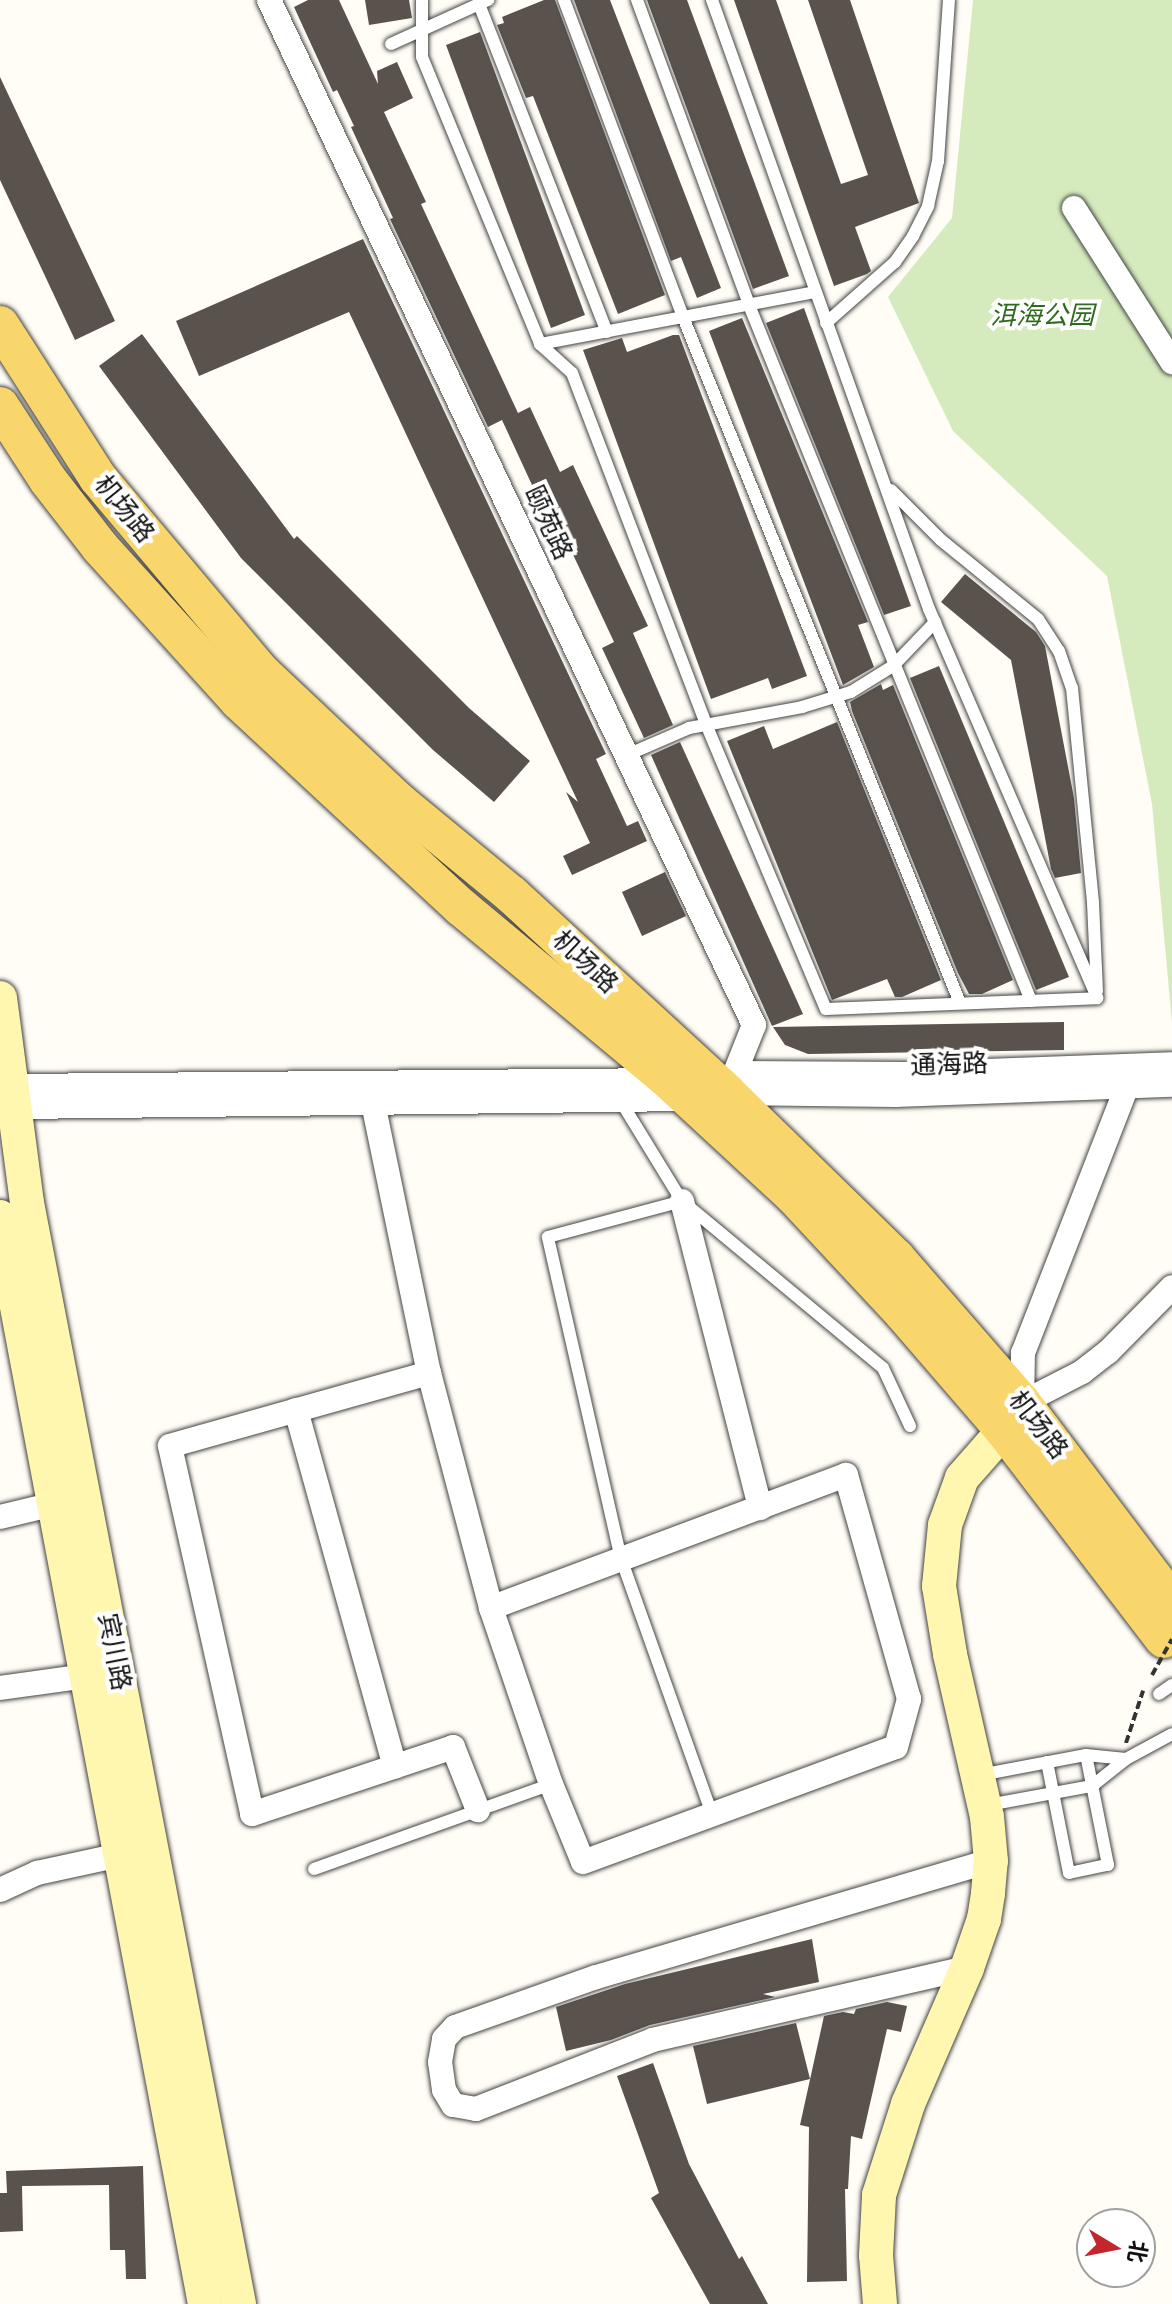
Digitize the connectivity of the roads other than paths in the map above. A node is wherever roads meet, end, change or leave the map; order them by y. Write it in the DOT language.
graph roads {
  1 [pos="269,0"];
  2 [pos="422,0"];
  3 [pos="564,0"];
  4 [pos="637,0"];
  5 [pos="712,0"];
  6 [pos="949,0"];
  7 [pos="484,2"];
  8 [pos="422,30"];
  9 [pos="391,44"];
  10 [pos="1074,208"];
  11 [pos="815,292"];
  12 [pos="749,305"];
  13 [pos="683,317"];
  14 [pos="826,323"];
  15 [pos="0,325"];
  16 [pos="607,332"];
  17 [pos="540,344"];
  18 [pos="1172,362"];
  19 [pos="0,406"];
  20 [pos="886,485"];
  21 [pos="935,622"];
  22 [pos="895,664"];
  23 [pos="835,699"];
  24 [pos="706,724"];
  25 [pos="627,755"];
  26 [pos="0,998"];
  27 [pos="1097,998"];
  28 [pos="1031,1001"];
  29 [pos="960,1003"];
  30 [pos="1172,1064"];
  31 [pos="1131,1076"];
  32 [pos="732,1083"];
  33 [pos="1172,1085"];
  34 [pos="679,1090"];
  35 [pos="7,1098"];
  36 [pos="620,1100"];
  37 [pos="373,1103"];
  38 [pos="682,1201"];
  39 [pos="0,1217"];
  40 [pos="1172,1287"];
  41 [pos="429,1373"];
  42 [pos="296,1410"];
  43 [pos="1013,1416"];
  44 [pos="910,1426"];
  45 [pos="54,1504"];
  46 [pos="760,1508"];
  47 [pos="0,1517"];
  48 [pos="621,1559"];
  49 [pos="1172,1602"];
  50 [pos="491,1608"];
  51 [pos="1168,1639"];
  52 [pos="87,1676"];
  53 [pos="1172,1685"];
  54 [pos="0,1688"];
  55 [pos="1159,1694"];
  56 [pos="1172,1734"];
  57 [pos="1086,1755"];
  58 [pos="1126,1759"];
  59 [pos="1047,1762"];
  60 [pos="395,1766"];
  61 [pos="551,1784"];
  62 [pos="1092,1786"];
  63 [pos="982,1791"];
  64 [pos="1053,1793"];
  65 [pos="478,1810"];
  66 [pos="712,1814"];
  67 [pos="120,1855"];
  68 [pos="991,1861"];
  69 [pos="314,1869"];
  70 [pos="0,1890"];
  71 [pos="967,1968"];
  72 [pos="205,2304"];
  73 [pos="239,2304"];
  74 [pos="880,2304"];
  1 -- 25 [label="street, 颐苑路"];
  2 -- 8 [label="lane"];
  3 -- 13 [label="lane"];
  4 -- 12 [label="lane"];
  5 -- 11 [label="lane"];
  6 -- 14 [label="lane"];
  7 -- 8 [label="lane"];
  7 -- 16 [label="lane"];
  8 -- 9 [label="lane"];
  8 -- 17 [label="lane"];
  10 -- 18 [label="street"];
  11 -- 12 [label="lane"];
  11 -- 14 [label="lane"];
  12 -- 13 [label="lane"];
  12 -- 22 [label="lane"];
  13 -- 16 [label="lane"];
  13 -- 23 [label="lane"];
  14 -- 20 [label="lane"];
  15 -- 32 [label="main road, 机场路"];
  16 -- 17 [label="lane"];
  17 -- 24 [label="lane"];
  19 -- 34 [label="main road, 机场路"];
  20 -- 21 [label="lane"];
  20 -- 27 [label="lane"];
  21 -- 22 [label="lane"];
  21 -- 27 [label="lane"];
  22 -- 23 [label="lane"];
  22 -- 28 [label="lane"];
  23 -- 24 [label="lane"];
  23 -- 29 [label="lane"];
  24 -- 25 [label="lane"];
  24 -- 29 [label="lane"];
  25 -- 32 [label="street, 颐苑路"];
  26 -- 35 [label="main road, 宾川路"];
  27 -- 28 [label="lane"];
  28 -- 29 [label="lane"];
  30 -- 31 [label="street, 通海路"];
  31 -- 32 [label="street, 通海路"];
  31 -- 33 [label="street, 通海路"];
  31 -- 43 [label="street"];
  32 -- 43 [label="main road, 机场路"];
  34 -- 35 [label="street"];
  34 -- 36 [label="street"];
  34 -- 43 [label="main road, 机场路"];
  35 -- 37 [label="street"];
  35 -- 73 [label="main road, 宾川路"];
  36 -- 37 [label="street"];
  36 -- 38 [label="lane"];
  37 -- 41 [label="street"];
  38 -- 44 [label="lane"];
  38 -- 46 [label="street"];
  38 -- 48 [label="lane"];
  39 -- 45 [label="main road, 宾川路"];
  40 -- 43 [label="street"];
  41 -- 42 [label="street"];
  41 -- 50 [label="street"];
  42 -- 60 [label="street"];
  42 -- 60 [label="street"];
  43 -- 49 [label="main road, 机场路"];
  43 -- 51 [label="main road, 机场路"];
  43 -- 63 [label="main road"];
  45 -- 47 [label="street"];
  45 -- 52 [label="main road, 宾川路"];
  46 -- 48 [label="street"];
  46 -- 66 [label="street"];
  48 -- 50 [label="street"];
  48 -- 66 [label="lane"];
  50 -- 61 [label="street"];
  52 -- 54 [label="street"];
  52 -- 67 [label="main road, 宾川路"];
  53 -- 55 [label="lane"];
  56 -- 58 [label="lane"];
  57 -- 58 [label="lane"];
  57 -- 59 [label="lane"];
  57 -- 62 [label="lane"];
  58 -- 62 [label="lane"];
  59 -- 63 [label="lane"];
  59 -- 64 [label="lane"];
  60 -- 65 [label="street"];
  61 -- 65 [label="lane"];
  61 -- 66 [label="street"];
  62 -- 64 [label="lane"];
  62 -- 64 [label="lane"];
  63 -- 64 [label="lane"];
  63 -- 68 [label="main road"];
  65 -- 69 [label="lane"];
  67 -- 70 [label="street"];
  67 -- 72 [label="main road, 宾川路"];
  68 -- 71 [label="main road"];
  68 -- 71 [label="street"];
  71 -- 74 [label="main road"];
}
